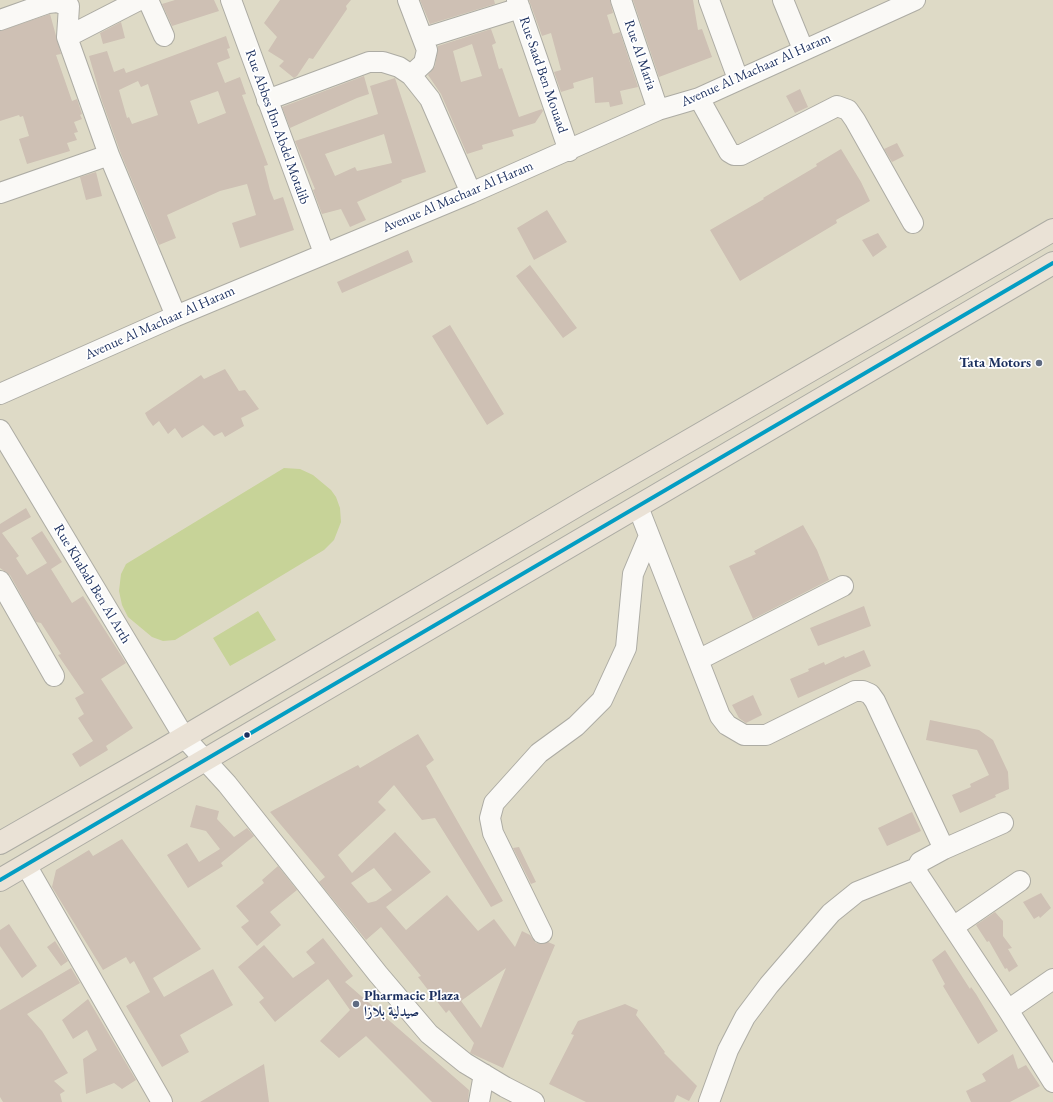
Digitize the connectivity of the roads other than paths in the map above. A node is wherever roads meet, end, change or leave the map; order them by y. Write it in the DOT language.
graph roads {
  1 [pos="139,0"];
  2 [pos="148,0"];
  3 [pos="231,0"];
  4 [pos="408,0"];
  5 [pos="621,0"];
  6 [pos="709,0"];
  7 [pos="783,0"];
  8 [pos="915,0"];
  9 [pos="519,4"];
  10 [pos="882,7"];
  11 [pos="0,20"];
  12 [pos="164,36"];
  13 [pos="67,37"];
  14 [pos="424,38"];
  15 [pos="803,49"];
  16 [pos="411,75"];
  17 [pos="738,79"];
  18 [pos="699,98"];
  19 [pos="267,100"];
  20 [pos="658,110"];
  21 [pos="569,151"];
  22 [pos="109,155"];
  23 [pos="0,193"];
  24 [pos="471,193"];
  25 [pos="913,222"];
  26 [pos="1053,230"];
  27 [pos="324,253"];
  28 [pos="1053,263"];
  29 [pos="176,316"];
  30 [pos="0,392"];
  31 [pos="0,430"];
  32 [pos="638,507"];
  33 [pos="649,536"];
  34 [pos="0,581"];
  35 [pos="843,586"];
  36 [pos="698,660"];
  37 [pos="54,676"];
  38 [pos="184,737"];
  39 [pos="205,759"];
  40 [pos="1003,823"];
  41 [pos="0,843"];
  42 [pos="944,849"];
  43 [pos="26,865"];
  44 [pos="917,868"];
  45 [pos="0,880"];
  46 [pos="1020,881"];
  47 [pos="953,927"];
  48 [pos="542,933"];
  49 [pos="1053,979"];
  50 [pos="1008,1010"];
  51 [pos="484,1074"];
  52 [pos="1053,1082"];
  53 [pos="501,1095"];
  54 [pos="162,1102"];
  55 [pos="479,1102"];
  56 [pos="534,1102"];
  57 [pos="709,1102"];
  1 -- 13 [label="street"];
  2 -- 12 [label="street"];
  3 -- 19 [label="street, Rue Abbes Ibn Abdel Motalib"];
  4 -- 14 [label="street"];
  5 -- 20 [label="street, Rue Al Maria"];
  6 -- 17 [label="street"];
  7 -- 15 [label="street"];
  8 -- 10 [label="street, Avenue Al Machaar Al Haram"];
  9 -- 14 [label="street"];
  9 -- 21 [label="street, Rue Saad Ben Mouaad"];
  10 -- 15 [label="street, Avenue Al Machaar Al Haram"];
  11 -- 13 [label="street"];
  13 -- 22 [label="street"];
  14 -- 16 [label="street"];
  15 -- 17 [label="street, Avenue Al Machaar Al Haram"];
  16 -- 19 [label="street"];
  16 -- 24 [label="street"];
  17 -- 18 [label="street, Avenue Al Machaar Al Haram"];
  18 -- 20 [label="street, Avenue Al Machaar Al Haram"];
  18 -- 25 [label="street"];
  19 -- 27 [label="street, Rue Abbes Ibn Abdel Motalib"];
  20 -- 21 [label="street, Avenue Al Machaar Al Haram"];
  21 -- 24 [label="street, Avenue Al Machaar Al Haram"];
  22 -- 23 [label="street"];
  22 -- 29 [label="street"];
  24 -- 27 [label="street, Avenue Al Machaar Al Haram"];
  26 -- 38 [label="main road"];
  27 -- 29 [label="street, Avenue Al Machaar Al Haram"];
  28 -- 32 [label="main road"];
  29 -- 30 [label="street, Avenue Al Machaar Al Haram"];
  31 -- 38 [label="street, Rue Khabab Ben Al Arth"];
  32 -- 33 [label="street"];
  32 -- 39 [label="main road"];
  33 -- 36 [label="street"];
  33 -- 48 [label="street"];
  34 -- 37 [label="street"];
  35 -- 36 [label="street"];
  36 -- 42 [label="street"];
  38 -- 39 [label="street, Rue Khabab Ben Al Arth"];
  38 -- 41 [label="main road"];
  39 -- 43 [label="main road"];
  39 -- 51 [label="street, Rue Khabab Ben Al Arth"];
  40 -- 42 [label="street"];
  42 -- 44 [label="street"];
  43 -- 45 [label="main road"];
  43 -- 54 [label="street"];
  44 -- 47 [label="street"];
  44 -- 57 [label="street"];
  46 -- 47 [label="street"];
  47 -- 50 [label="street"];
  49 -- 50 [label="street"];
  50 -- 52 [label="street"];
  51 -- 53 [label="street, Rue Khabab Ben Al Arth"];
  51 -- 55 [label="street"];
  53 -- 56 [label="street, Rue Khabab Ben Al Arth"];
}
